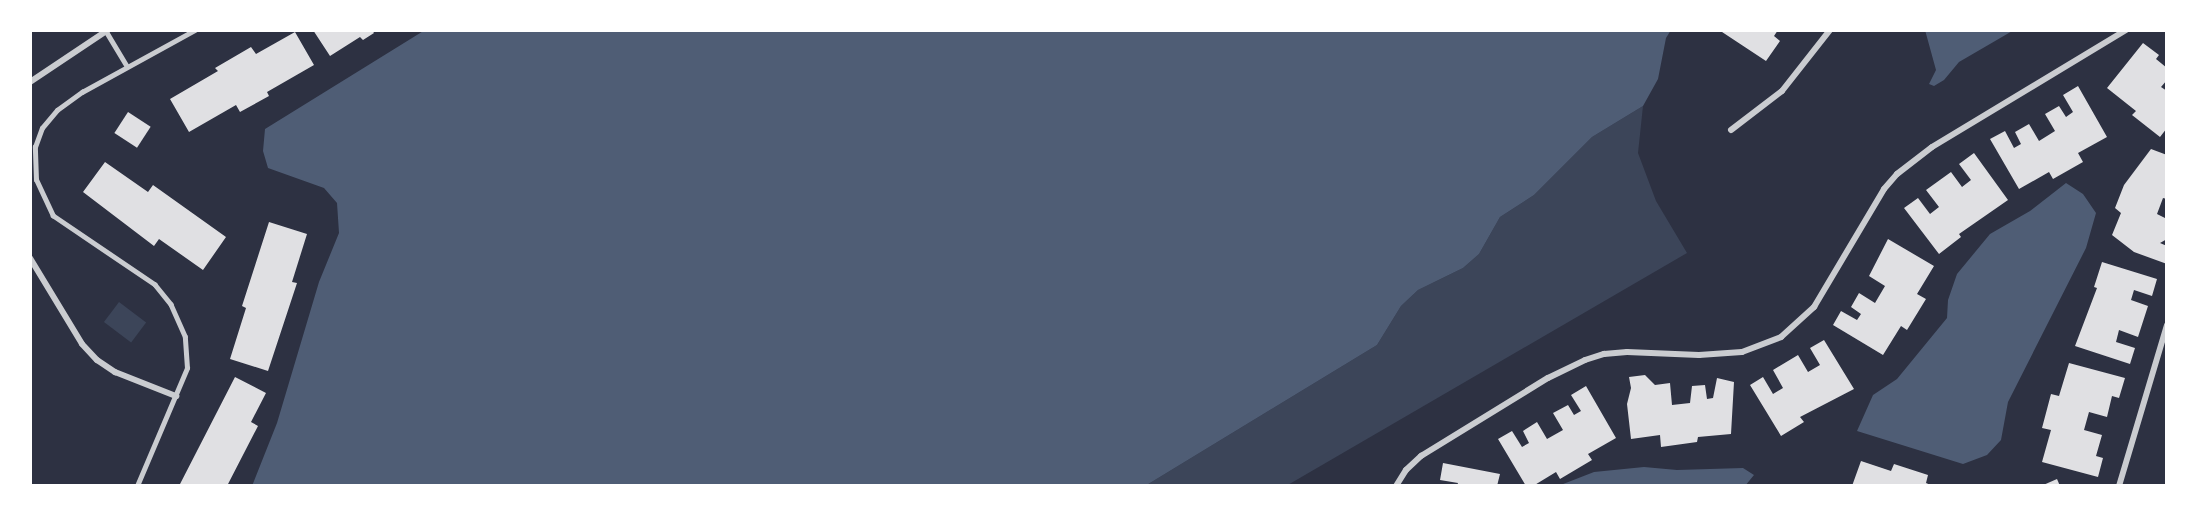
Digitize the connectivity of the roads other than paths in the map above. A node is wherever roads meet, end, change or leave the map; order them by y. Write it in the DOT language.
graph roads {
  1 [pos="195,30"];
  2 [pos="1830,30"];
  3 [pos="2126,30"];
  4 [pos="107,31"];
  5 [pos="127,66"];
  6 [pos="30,82"];
  7 [pos="1731,130"];
  8 [pos="30,258"];
  9 [pos="2167,325"];
  10 [pos="176,396"];
  11 [pos="137,486"];
  12 [pos="1396,486"];
  13 [pos="2119,486"];
  1 -- 5 [label="lane"];
  2 -- 7 [label="street"];
  3 -- 12 [label="street"];
  4 -- 5 [label="lane"];
  4 -- 6 [label="street"];
  5 -- 10 [label="lane"];
  8 -- 10 [label="street"];
  9 -- 13 [label="street"];
  10 -- 11 [label="lane"];
}
